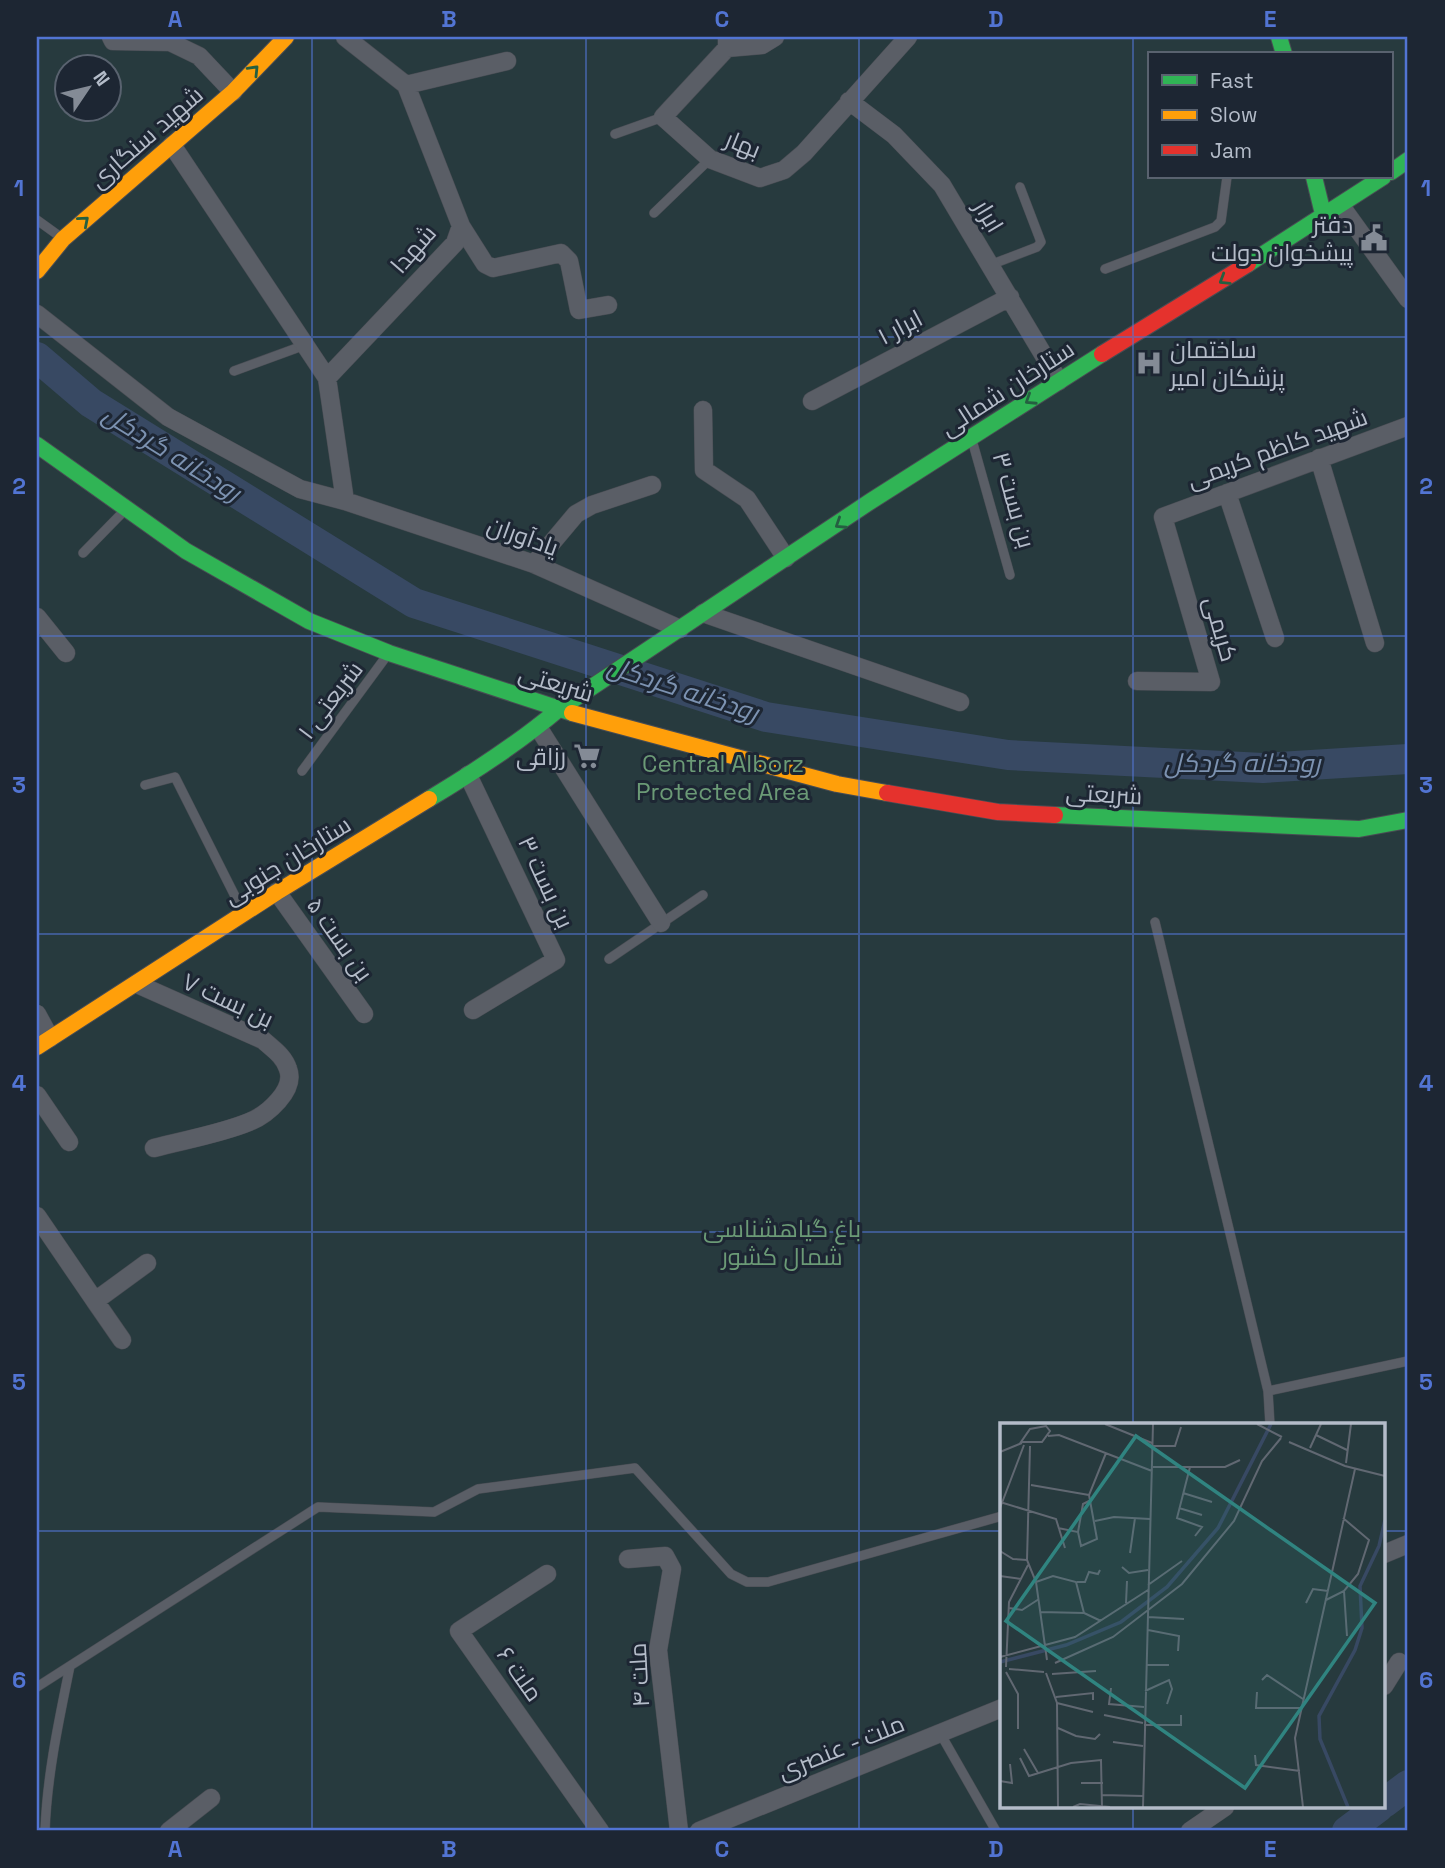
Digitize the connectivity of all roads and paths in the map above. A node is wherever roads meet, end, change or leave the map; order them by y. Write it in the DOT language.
graph roads {
  1 [pos="111,37"];
  2 [pos="286,37"];
  3 [pos="345,37"];
  4 [pos="775,37"];
  5 [pos="908,37"];
  6 [pos="727,42"];
  7 [pos="507,61"];
  8 [pos="405,85"];
  9 [pos="233,92"];
  10 [pos="849,101"];
  11 [pos="663,117"];
  12 [pos="615,134"];
  13 [pos="172,145"];
  14 [pos="710,159"];
  15 [pos="1408,160"];
  16 [pos="1392,171"];
  17 [pos="1227,178"];
  18 [pos="1314,178"];
  19 [pos="1383,178"];
  20 [pos="1020,187"];
  21 [pos="1341,206"];
  22 [pos="654,213"];
  23 [pos="1324,218"];
  24 [pos="37,220"];
  25 [pos="461,226"];
  26 [pos="63,239"];
  27 [pos="990,265"];
  28 [pos="1105,269"];
  29 [pos="37,271"];
  30 [pos="1010,297"];
  31 [pos="1408,299"];
  32 [pos="608,304"];
  33 [pos="37,314"];
  34 [pos="305,345"];
  35 [pos="234,371"];
  36 [pos="327,378"];
  37 [pos="1059,381"];
  38 [pos="812,401"];
  39 [pos="703,410"];
  40 [pos="1408,426"];
  41 [pos="971,439"];
  42 [pos="37,446"];
  43 [pos="1319,458"];
  44 [pos="652,485"];
  45 [pos="1227,493"];
  46 [pos="345,501"];
  47 [pos="125,510"];
  48 [pos="1164,517"];
  49 [pos="83,553"];
  50 [pos="786,558"];
  51 [pos="534,564"];
  52 [pos="1010,575"];
  53 [pos="703,613"];
  54 [pos="37,617"];
  55 [pos="680,629"];
  56 [pos="1275,638"];
  57 [pos="1375,643"];
  58 [pos="66,653"];
  59 [pos="389,653"];
  60 [pos="1137,681"];
  61 [pos="583,693"];
  62 [pos="960,702"];
  63 [pos="559,709"];
  64 [pos="538,727"];
  65 [pos="302,771"];
  66 [pos="468,775"];
  67 [pos="145,785"];
  68 [pos="1408,820"];
  69 [pos="277,892"];
  70 [pos="704,895"];
  71 [pos="244,913"];
  72 [pos="1155,922"];
  73 [pos="662,923"];
  74 [pos="609,959"];
  75 [pos="137,984"];
  76 [pos="473,1010"];
  77 [pos="37,1014"];
  78 [pos="363,1014"];
  79 [pos="44,1042"];
  80 [pos="37,1095"];
  81 [pos="69,1142"];
  82 [pos="154,1148"];
  83 [pos="37,1216"];
  84 [pos="147,1263"];
  85 [pos="95,1301"];
  86 [pos="122,1340"];
  87 [pos="1408,1361"];
  88 [pos="1268,1391"];
  89 [pos="1270,1423"];
  90 [pos="1000,1517"];
  91 [pos="1408,1544"];
  92 [pos="1386,1553"];
  93 [pos="628,1559"];
  94 [pos="547,1574"];
  95 [pos="1397,1660"];
  96 [pos="70,1665"];
  97 [pos="1386,1682"];
  98 [pos="37,1687"];
  99 [pos="1000,1710"];
  100 [pos="940,1733"];
  101 [pos="211,1798"];
  102 [pos="1224,1808"];
  103 [pos="45,1831"];
  104 [pos="169,1831"];
  105 [pos="600,1831"];
  106 [pos="679,1831"];
  107 [pos="699,1831"];
  108 [pos="996,1831"];
  109 [pos="1190,1831"];
  1 -- 9 [label="street"];
  9 -- 2 [label="street, شهید سنگاری, one-way"];
  3 -- 8 [label="street, شهدا"];
  4 -- 6 [label="street"];
  5 -- 10 [label="street, بهار"];
  6 -- 11 [label="street"];
  7 -- 8 [label="street"];
  8 -- 25 [label="street, شهدا"];
  9 -- 13 [label="street, شهید سنگاری"];
  10 -- 14 [label="street, بهار"];
  10 -- 27 [label="street, ابرار"];
  11 -- 12 [label="lane"];
  11 -- 14 [label="street, بهار"];
  26 -- 13 [label="street, شهید سنگاری, one-way"];
  13 -- 34 [label="street"];
  14 -- 22 [label="lane"];
  15 -- 16 [label="street"];
  17 -- 28 [label="lane"];
  18 -- 23 [label="street"];
  19 -- 21 [label="street, ستارخان شمالی"];
  20 -- 27 [label="lane"];
  21 -- 23 [label="street, ستارخان شمالی"];
  21 -- 31 [label="street"];
  23 -- 37 [label="street, ستارخان شمالی, one-way"];
  24 -- 26 [label="lane"];
  25 -- 32 [label="street"];
  25 -- 36 [label="street, شهدا"];
  26 -- 29 [label="street, شهید سنگاری"];
  27 -- 30 [label="street, ابرار"];
  30 -- 37 [label="street, ابرار"];
  30 -- 38 [label="street, ابرار ۱"];
  33 -- 46 [label="street, یادآوران"];
  34 -- 35 [label="lane"];
  34 -- 36 [label="street"];
  36 -- 46 [label="street"];
  37 -- 41 [label="street, ستارخان شمالی, one-way"];
  39 -- 50 [label="street"];
  40 -- 43 [label="street, شهید کاظم کریمی"];
  41 -- 50 [label="street, ستارخان شمالی, one-way"];
  41 -- 52 [label="lane, بن بست ۳"];
  42 -- 47 [label="street, شریعتی"];
  43 -- 45 [label="street, شهید کاظم کریمی"];
  43 -- 57 [label="street"];
  44 -- 51 [label="street"];
  45 -- 48 [label="street, شهید کاظم کریمی"];
  45 -- 56 [label="street"];
  46 -- 51 [label="street, یادآوران"];
  47 -- 49 [label="lane"];
  47 -- 59 [label="street, شریعتی"];
  48 -- 60 [label="street, کریمی"];
  50 -- 53 [label="street, ستارخان شمالی"];
  51 -- 55 [label="street, یادآوران"];
  53 -- 55 [label="street, ستارخان شمالی"];
  53 -- 62 [label="street"];
  54 -- 58 [label="street"];
  55 -- 61 [label="street, ستارخان شمالی"];
  59 -- 63 [label="street, شریعتی"];
  59 -- 65 [label="lane, شریعتی ۱"];
  61 -- 63 [label="street, ستارخان جنوبی"];
  63 -- 64 [label="street, ستارخان جنوبی"];
  63 -- 68 [label="street, شریعتی"];
  64 -- 66 [label="street, ستارخان جنوبی"];
  64 -- 73 [label="street"];
  66 -- 69 [label="street, ستارخان جنوبی"];
  66 -- 76 [label="street, بن بست ۳"];
  67 -- 71 [label="lane"];
  69 -- 71 [label="street, ستارخان جنوبی"];
  69 -- 78 [label="street, بن بست ۵"];
  70 -- 73 [label="lane"];
  71 -- 75 [label="street, ستارخان جنوبی"];
  72 -- 88 [label="lane"];
  73 -- 74 [label="lane"];
  75 -- 79 [label="street, ستارخان جنوبی"];
  75 -- 82 [label="street, بن بست ۷"];
  77 -- 79 [label="street"];
  80 -- 81 [label="street"];
  83 -- 85 [label="street"];
  84 -- 85 [label="street"];
  85 -- 86 [label="street"];
  87 -- 88 [label="lane"];
  88 -- 89 [label="lane"];
  90 -- 96 [label="lane"];
  91 -- 92 [label="street"];
  93 -- 106 [label="street, ملت ۴"];
  94 -- 105 [label="street, ملت ۶"];
  95 -- 97 [label="street"];
  96 -- 98 [label="lane"];
  96 -- 103 [label="lane"];
  99 -- 100 [label="street, ملت - عنصری"];
  100 -- 107 [label="street, ملت - عنصری"];
  100 -- 108 [label="lane"];
  101 -- 104 [label="street"];
  102 -- 109 [label="street"];
}
